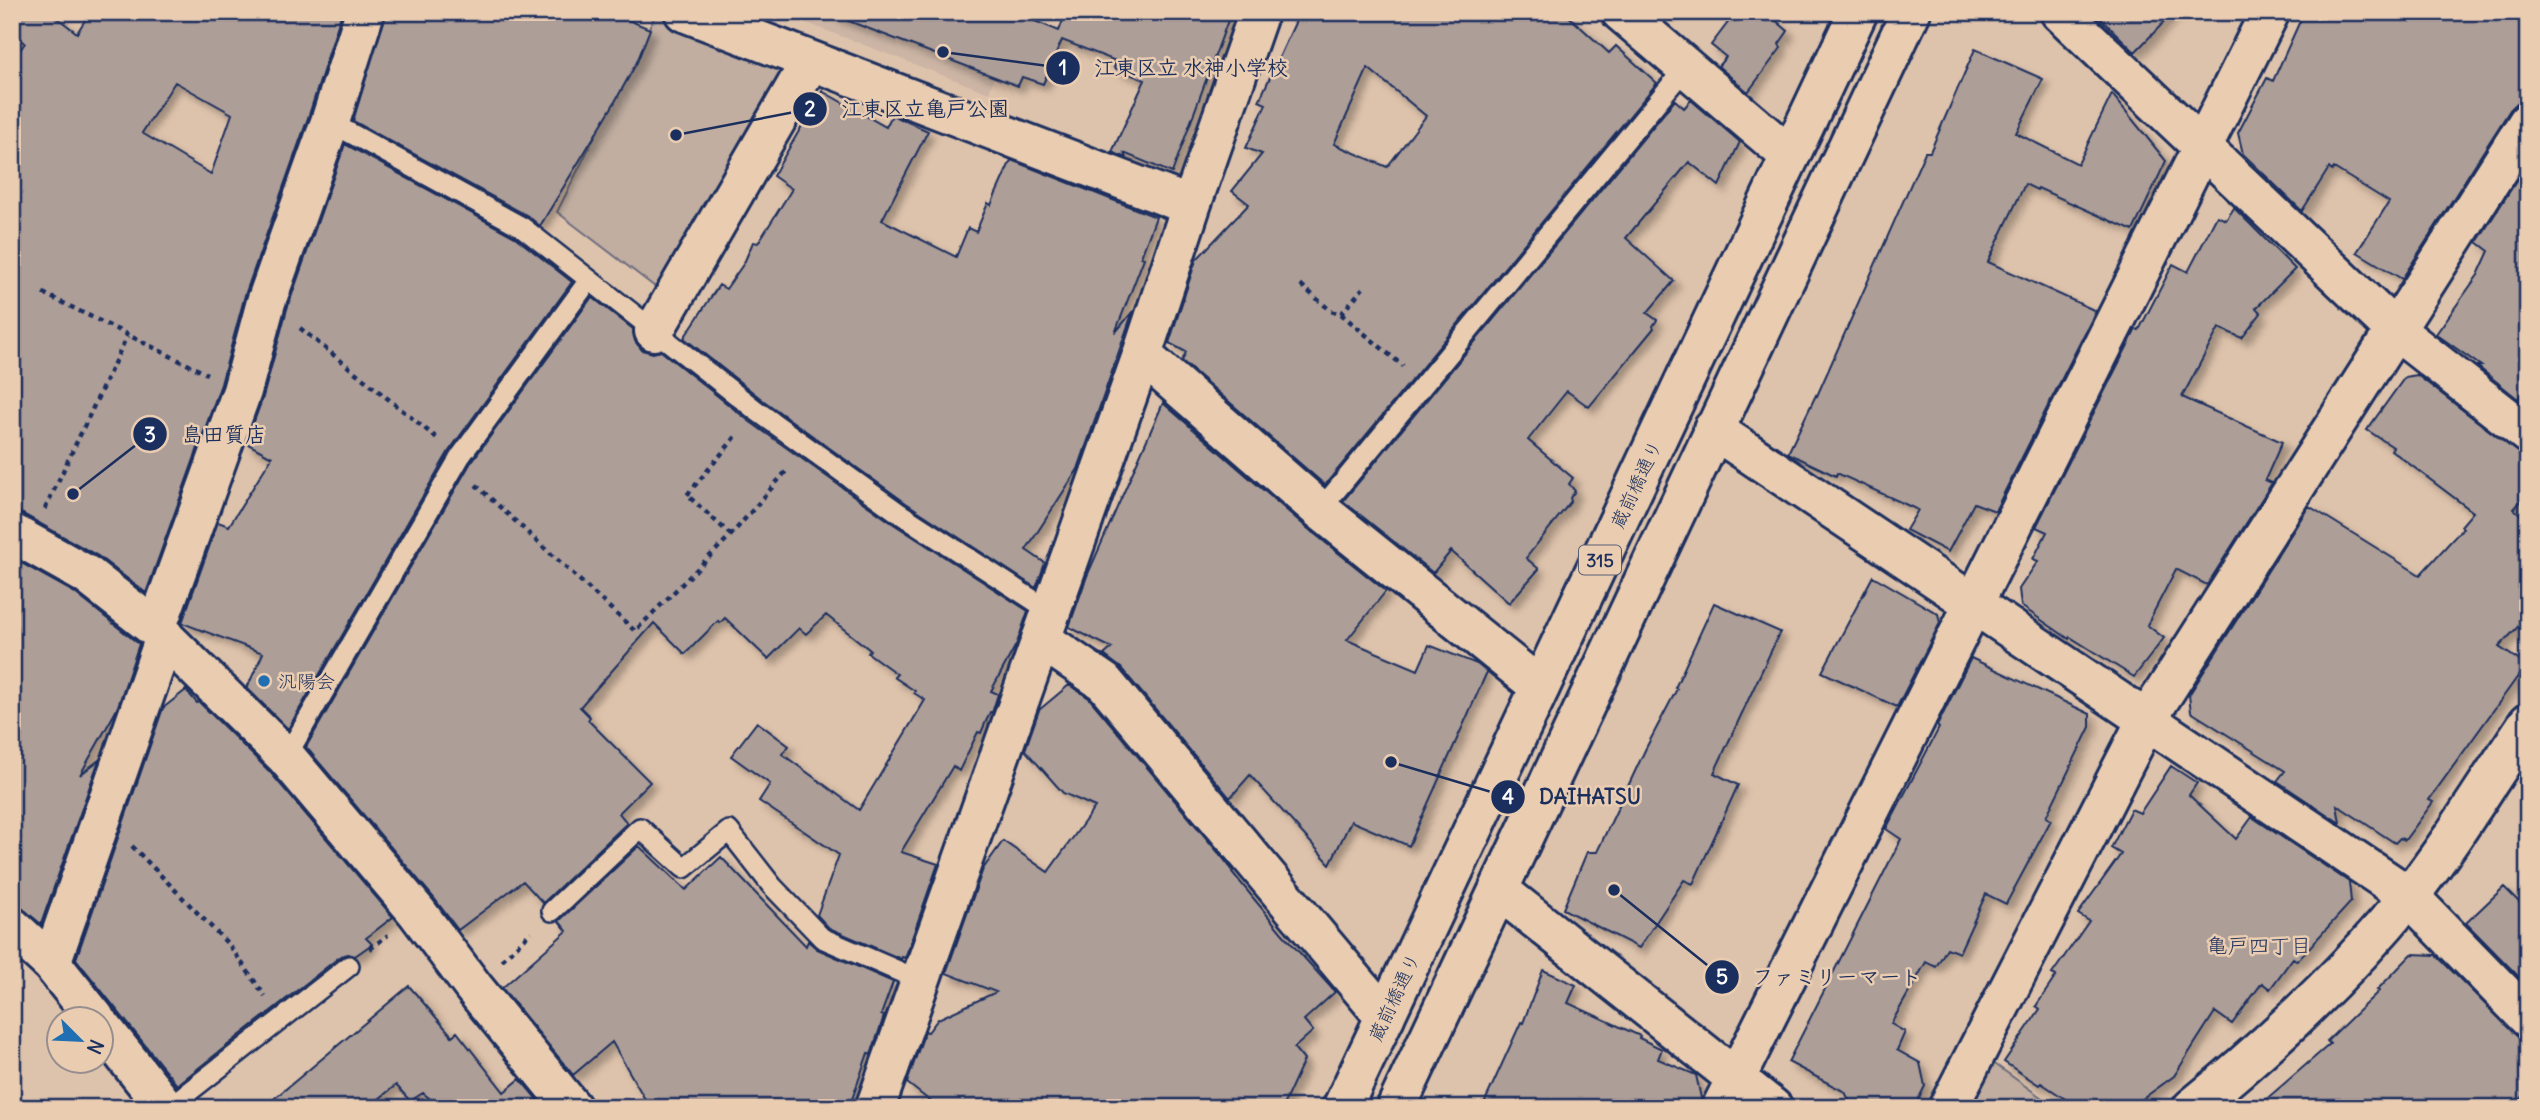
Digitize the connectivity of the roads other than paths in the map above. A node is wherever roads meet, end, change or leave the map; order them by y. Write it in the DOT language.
graph roads {
  1 [pos="684,12"];
  2 [pos="1259,12"];
  3 [pos="1621,12"];
  4 [pos="1858,12"];
  5 [pos="1910,12"];
  6 [pos="2060,12"];
  7 [pos="2270,12"];
  8 [pos="357,15"];
  9 [pos="810,62"];
  10 [pos="1686,67"];
  11 [pos="330,122"];
  12 [pos="2528,122"];
  13 [pos="2203,147"];
  14 [pos="1790,156"];
  15 [pos="1191,206"];
  16 [pos="589,280"];
  17 [pos="2395,330"];
  18 [pos="654,331"];
  19 [pos="1142,355"];
  20 [pos="1713,429"];
  21 [pos="2528,433"];
  22 [pos="1320,510"];
  23 [pos="21,538"];
  24 [pos="1975,604"];
  25 [pos="1046,625"];
  26 [pos="160,633"];
  27 [pos="1540,687"];
  28 [pos="2146,721"];
  29 [pos="2528,723"];
  30 [pos="286,757"];
  31 [pos="1499,890"];
  32 [pos="2409,896"];
  33 [pos="552,911"];
  34 [pos="12,927"];
  35 [pos="51,963"];
  36 [pos="349,966"];
  37 [pos="919,979"];
  38 [pos="84,1004"];
  39 [pos="1385,1017"];
  40 [pos="2528,1018"];
  41 [pos="116,1044"];
  42 [pos="1729,1093"];
  43 [pos="167,1108"];
  44 [pos="572,1108"];
  45 [pos="875,1108"];
  46 [pos="1342,1108"];
  47 [pos="1396,1108"];
  48 [pos="1773,1108"];
  49 [pos="1948,1108"];
  50 [pos="2192,1108"];
  1 -- 9 [label="street"];
  2 -- 15 [label="street"];
  3 -- 10 [label="street"];
  4 -- 14 [label="street, 蔵前橋通り / 315"];
  5 -- 20 [label="street, 315"];
  6 -- 13 [label="street"];
  7 -- 13 [label="street"];
  8 -- 11 [label="street"];
  9 -- 15 [label="street"];
  9 -- 18 [label="street"];
  10 -- 14 [label="street"];
  10 -- 22 [label="lane"];
  11 -- 16 [label="lane"];
  11 -- 26 [label="street"];
  12 -- 17 [label="street"];
  13 -- 17 [label="street"];
  13 -- 24 [label="street"];
  14 -- 27 [label="street, 蔵前橋通り / 315"];
  15 -- 19 [label="street"];
  16 -- 18 [label="lane"];
  16 -- 30 [label="lane"];
  17 -- 21 [label="street"];
  17 -- 28 [label="street"];
  18 -- 25 [label="lane"];
  19 -- 22 [label="street"];
  19 -- 25 [label="street"];
  20 -- 24 [label="street"];
  20 -- 31 [label="street, 315"];
  22 -- 27 [label="street"];
  23 -- 26 [label="street"];
  24 -- 28 [label="street"];
  24 -- 42 [label="street"];
  25 -- 37 [label="street"];
  25 -- 39 [label="street"];
  26 -- 30 [label="street"];
  26 -- 35 [label="street"];
  27 -- 39 [label="street, 蔵前橋通り / 315"];
  28 -- 32 [label="street"];
  28 -- 49 [label="street"];
  29 -- 32 [label="street"];
  30 -- 44 [label="street"];
  31 -- 42 [label="street"];
  31 -- 47 [label="street, 315"];
  32 -- 40 [label="street"];
  32 -- 50 [label="street"];
  33 -- 37 [label="lane"];
  34 -- 35 [label="street"];
  35 -- 38 [label="street"];
  36 -- 43 [label="lane"];
  37 -- 45 [label="street"];
  39 -- 46 [label="street, 蔵前橋通り / 315"];
  41 -- 43 [label="street"];
  42 -- 48 [label="street"];
}
